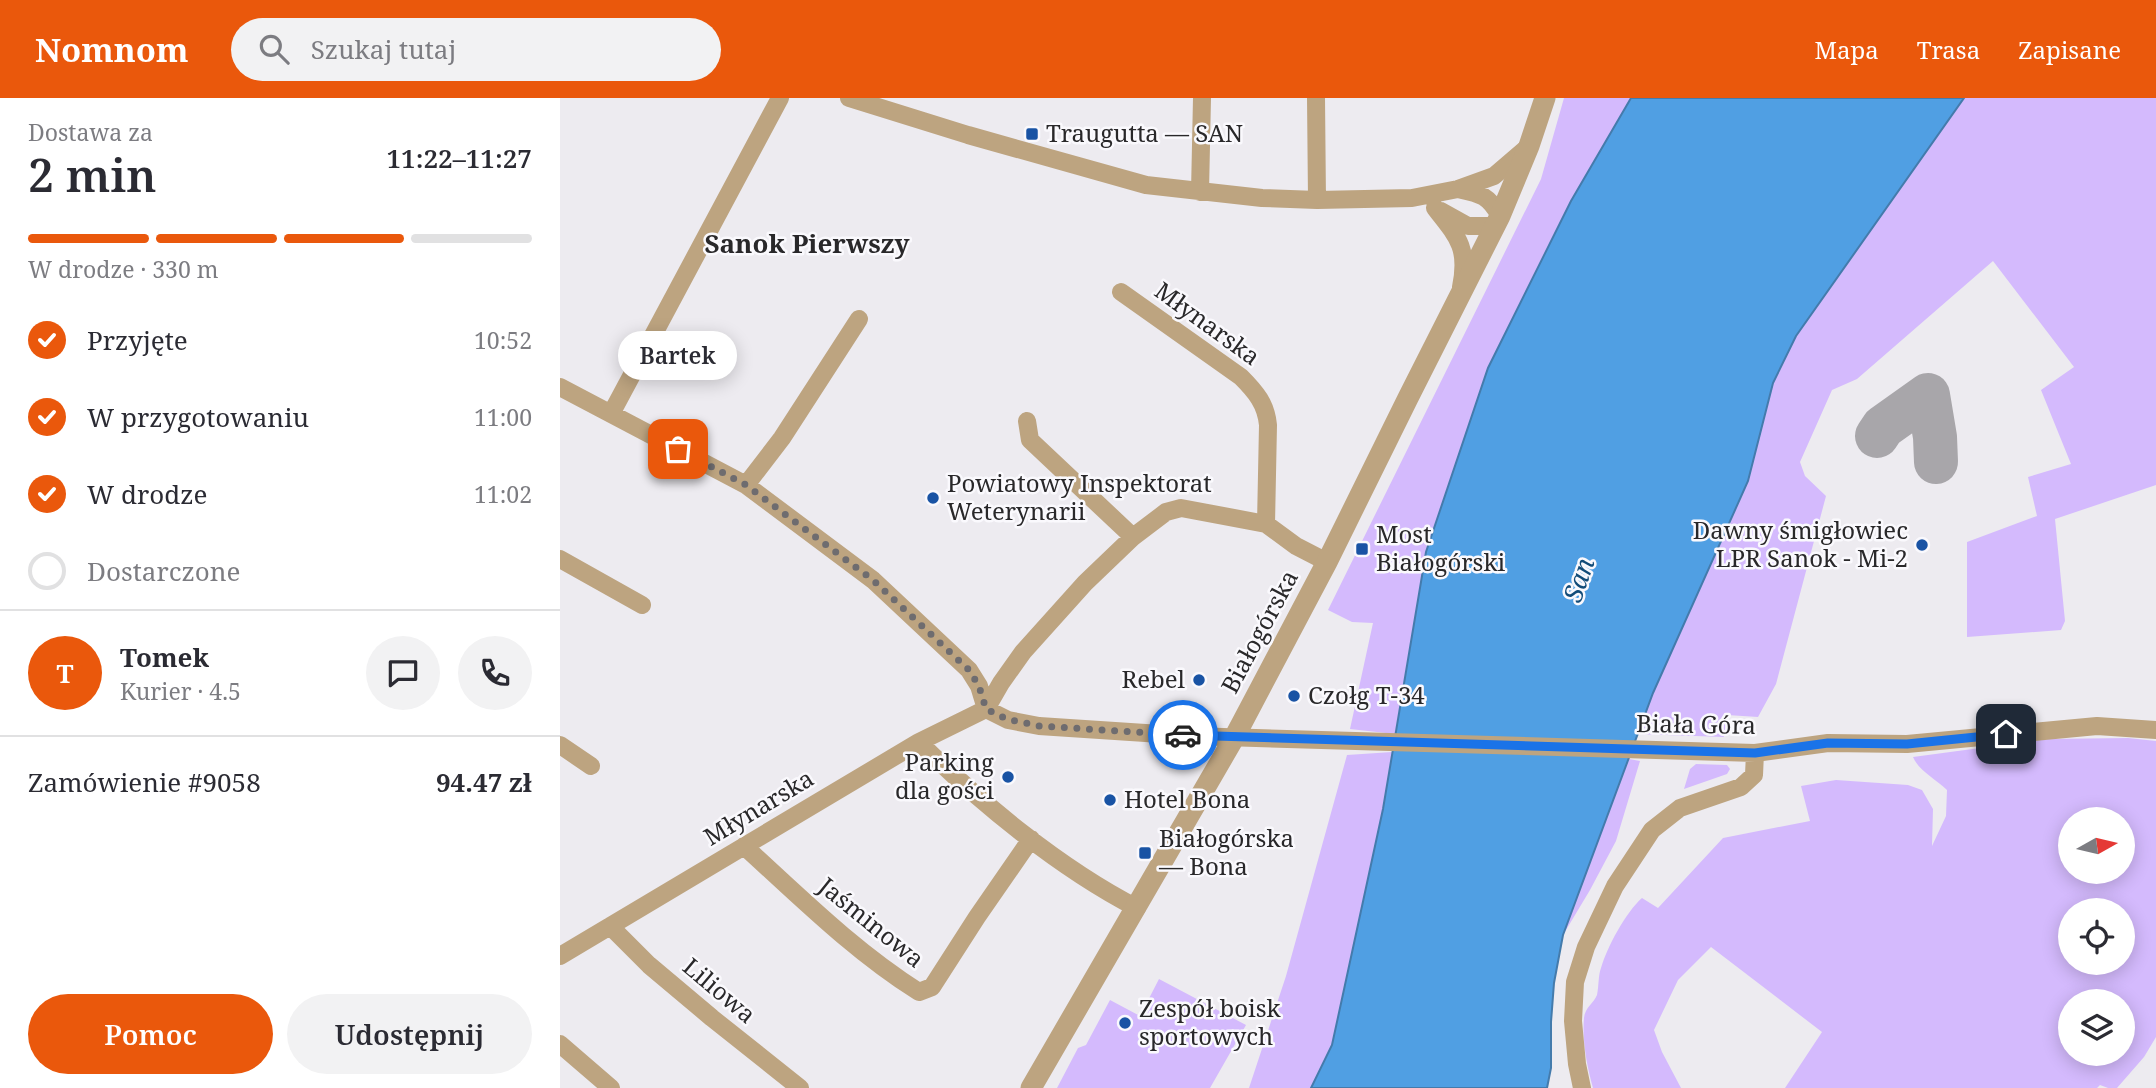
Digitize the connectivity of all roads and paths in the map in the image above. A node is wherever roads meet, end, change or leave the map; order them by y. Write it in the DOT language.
graph roads {
  1 [pos="780,98"];
  2 [pos="849,98"];
  3 [pos="1202,98"];
  4 [pos="1316,98"];
  5 [pos="1545,98"];
  6 [pos="887,103"];
  7 [pos="1529,146"];
  8 [pos="1458,189"];
  9 [pos="1200,192"];
  10 [pos="1412,198"];
  11 [pos="1317,200"];
  12 [pos="1435,208"];
  13 [pos="1498,221"];
  14 [pos="1121,292"];
  15 [pos="1458,301"];
  16 [pos="859,319"];
  17 [pos="560,387"];
  18 [pos="611,414"];
  19 [pos="1027,421"];
  20 [pos="746,485"];
  21 [pos="1266,524"];
  22 [pos="1133,537"];
  23 [pos="560,559"];
  24 [pos="1327,562"];
  25 [pos="642,605"];
  26 [pos="986,709"];
  27 [pos="2156,730"];
  28 [pos="1234,738"];
  29 [pos="919,742"];
  30 [pos="560,745"];
  31 [pos="1755,753"];
  32 [pos="590,766"];
  33 [pos="1031,839"];
  34 [pos="744,846"];
  35 [pos="1137,908"];
  36 [pos="610,926"];
  37 [pos="560,956"];
  38 [pos="560,1044"];
  39 [pos="611,1088"];
  40 [pos="800,1088"];
  41 [pos="1031,1088"];
  42 [pos="1582,1088"];
  1 -- 18 [label="street"];
  2 -- 6 [label="street"];
  3 -- 9 [label="street"];
  4 -- 11 [label="street"];
  5 -- 7 [label="street, Białogórska"];
  6 -- 9 [label="street"];
  7 -- 8 [label="street"];
  7 -- 13 [label="street, Białogórska"];
  8 -- 10 [label="street"];
  8 -- 13 [label="street"];
  9 -- 11 [label="street"];
  10 -- 11 [label="street"];
  10 -- 12 [label="street"];
  12 -- 13 [label="street"];
  12 -- 15 [label="street"];
  13 -- 15 [label="street, Białogórska"];
  14 -- 21 [label="street, Młynarska"];
  15 -- 24 [label="street, Białogórska"];
  16 -- 20 [label="street"];
  17 -- 18 [label="street"];
  18 -- 20 [label="street"];
  19 -- 22 [label="street"];
  20 -- 26 [label="street"];
  21 -- 22 [label="street"];
  21 -- 24 [label="street"];
  22 -- 26 [label="street"];
  23 -- 25 [label="street"];
  24 -- 28 [label="street, Białogórska"];
  26 -- 28 [label="street"];
  26 -- 29 [label="street, Młynarska"];
  27 -- 31 [label="street, Biała Góra"];
  28 -- 31 [label="street, Biała Góra"];
  28 -- 35 [label="street, Białogórska"];
  29 -- 33 [label="street"];
  29 -- 34 [label="street, Młynarska"];
  30 -- 32 [label="street"];
  31 -- 42 [label="street"];
  33 -- 34 [label="street, Jaśminowa"];
  33 -- 35 [label="street"];
  34 -- 36 [label="street, Młynarska"];
  35 -- 41 [label="street, Białogórska"];
  36 -- 37 [label="street, Młynarska"];
  36 -- 40 [label="street, Liliowa"];
  38 -- 39 [label="street"];
}
